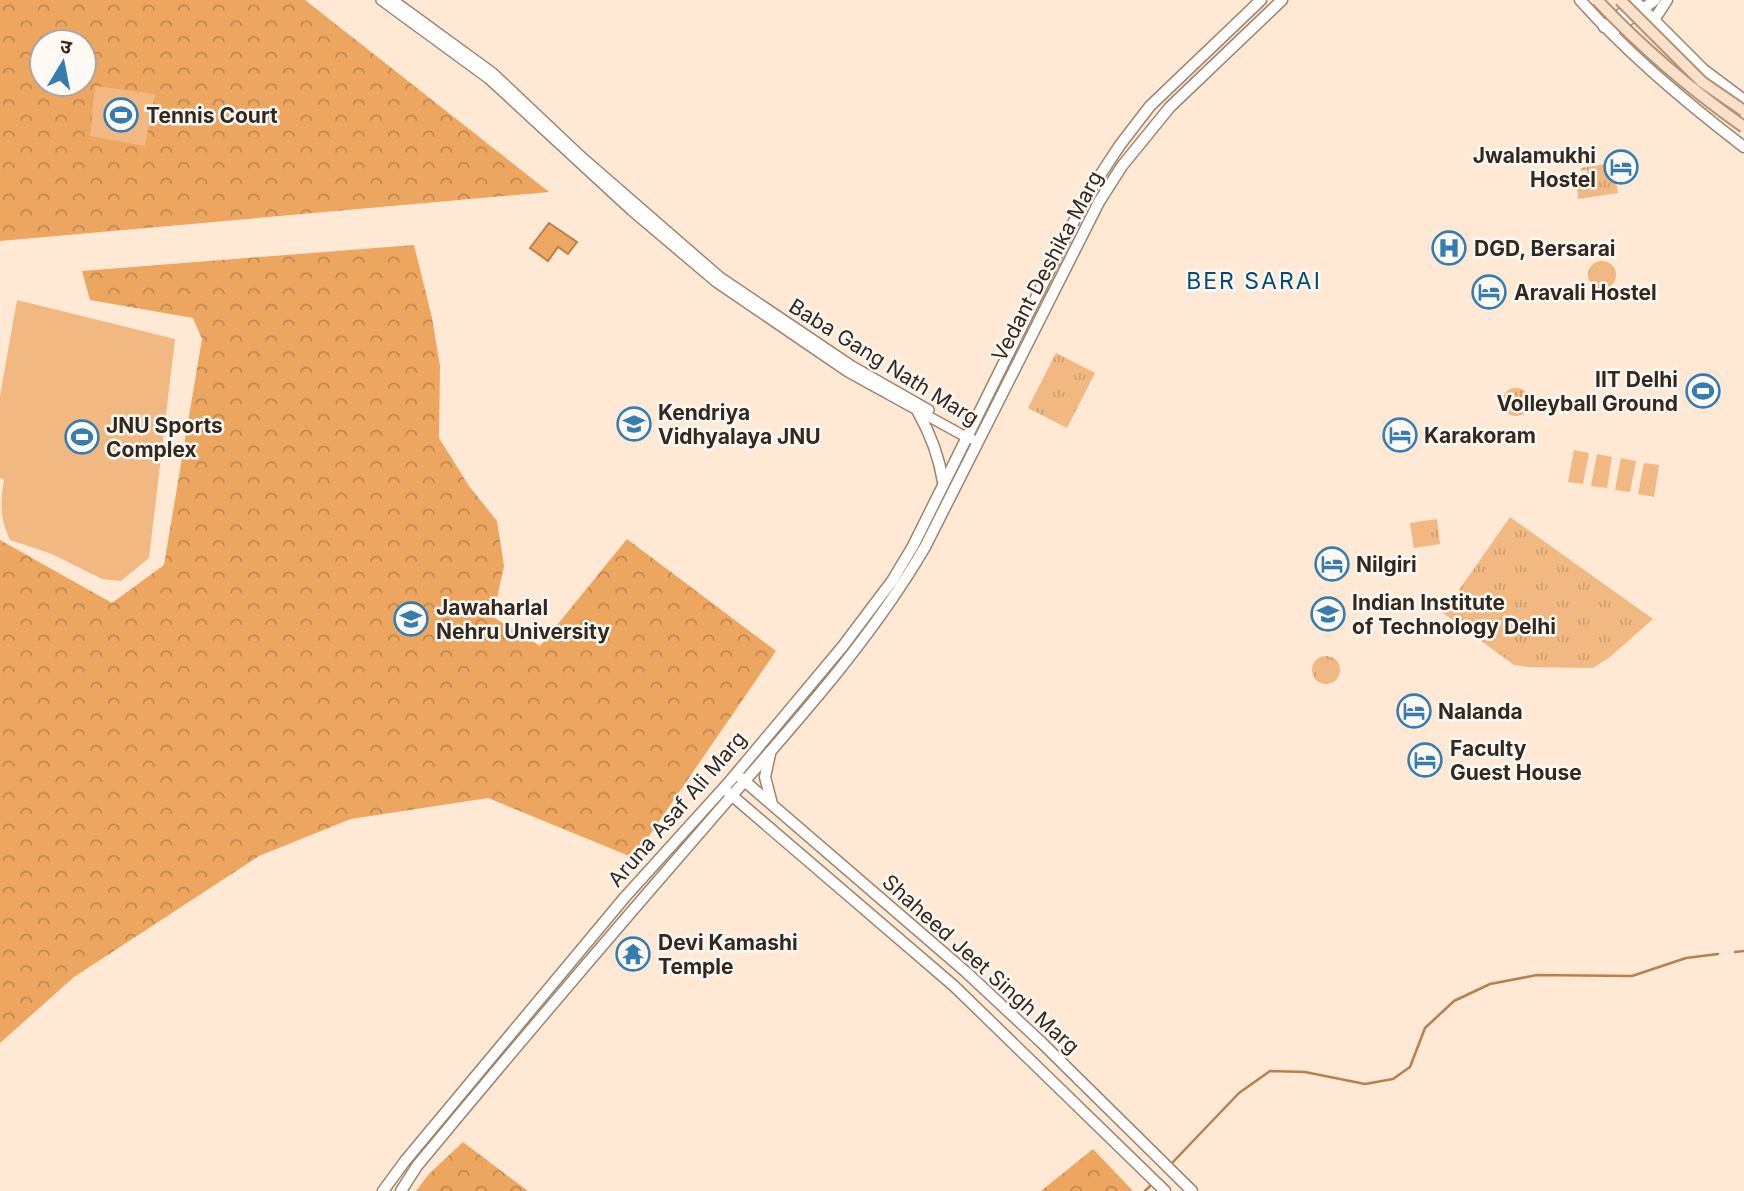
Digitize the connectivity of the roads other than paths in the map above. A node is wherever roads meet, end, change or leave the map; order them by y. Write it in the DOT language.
graph roads {
  1 [pos="381,0"];
  2 [pos="393,0"];
  3 [pos="1261,0"];
  4 [pos="1282,0"];
  5 [pos="1580,0"];
  6 [pos="1597,0"];
  7 [pos="1620,0"];
  8 [pos="1655,0"];
  9 [pos="1667,0"];
  10 [pos="1638,3"];
  11 [pos="1654,20"];
  12 [pos="1607,30"];
  13 [pos="1686,52"];
  14 [pos="1660,78"];
  15 [pos="1744,100"];
  16 [pos="1744,111"];
  17 [pos="542,124"];
  18 [pos="1744,127"];
  19 [pos="1744,147"];
  20 [pos="790,329"];
  21 [pos="918,412"];
  22 [pos="967,435"];
  23 [pos="978,440"];
  24 [pos="944,482"];
  25 [pos="773,750"];
  26 [pos="736,774"];
  27 [pos="745,781"];
  28 [pos="728,792"];
  29 [pos="772,805"];
  30 [pos="383,1191"];
  31 [pos="401,1191"];
  32 [pos="1165,1191"];
  33 [pos="1192,1191"];
  1 -- 17 [label="street, Baba Gang Nath Marg"];
  2 -- 17 [label="street, Baba Gang Nath Marg"];
  3 -- 22 [label="main road, Vedant Deshika Marg"];
  4 -- 23 [label="main road, Vedant Deshika Marg"];
  5 -- 12 [label="main road"];
  6 -- 18 [label="main road, bridge"];
  7 -- 16 [label="main road, bridge"];
  8 -- 10 [label="main road"];
  9 -- 11 [label="main road"];
  10 -- 11 [label="main road"];
  10 -- 12 [label="main road"];
  11 -- 13 [label="main road"];
  12 -- 14 [label="main road"];
  13 -- 14 [label="main road"];
  13 -- 15 [label="main road"];
  14 -- 19 [label="main road"];
  17 -- 20 [label="street, Baba Gang Nath Marg"];
  20 -- 21 [label="street, Baba Gang Nath Marg"];
  20 -- 22 [label="street, Baba Gang Nath Marg"];
  21 -- 22 [label="street, Baba Gang Nath Marg"];
  21 -- 24 [label="main road"];
  22 -- 23 [label="street, Baba Gang Nath Marg"];
  22 -- 24 [label="main road, Aruna Asaf Ali Marg"];
  23 -- 25 [label="main road, Aruna Asaf Ali Marg"];
  24 -- 26 [label="main road, Aruna Asaf Ali Marg"];
  25 -- 27 [label="main road, Aruna Asaf Ali Marg"];
  25 -- 29 [label="main road"];
  26 -- 27 [label="main road, Shaheed Jeet Singh Marg"];
  26 -- 28 [label="main road, Aruna Asaf Ali Marg"];
  27 -- 28 [label="main road, Aruna Asaf Ali Marg"];
  27 -- 29 [label="main road, Shaheed Jeet Singh Marg"];
  28 -- 30 [label="main road, Aruna Asaf Ali Marg"];
  28 -- 31 [label="main road, Aruna Asaf Ali Marg"];
  28 -- 32 [label="main road, Shaheed Jeet Singh Marg"];
  29 -- 33 [label="main road, Shaheed Jeet Singh Marg"];
}
